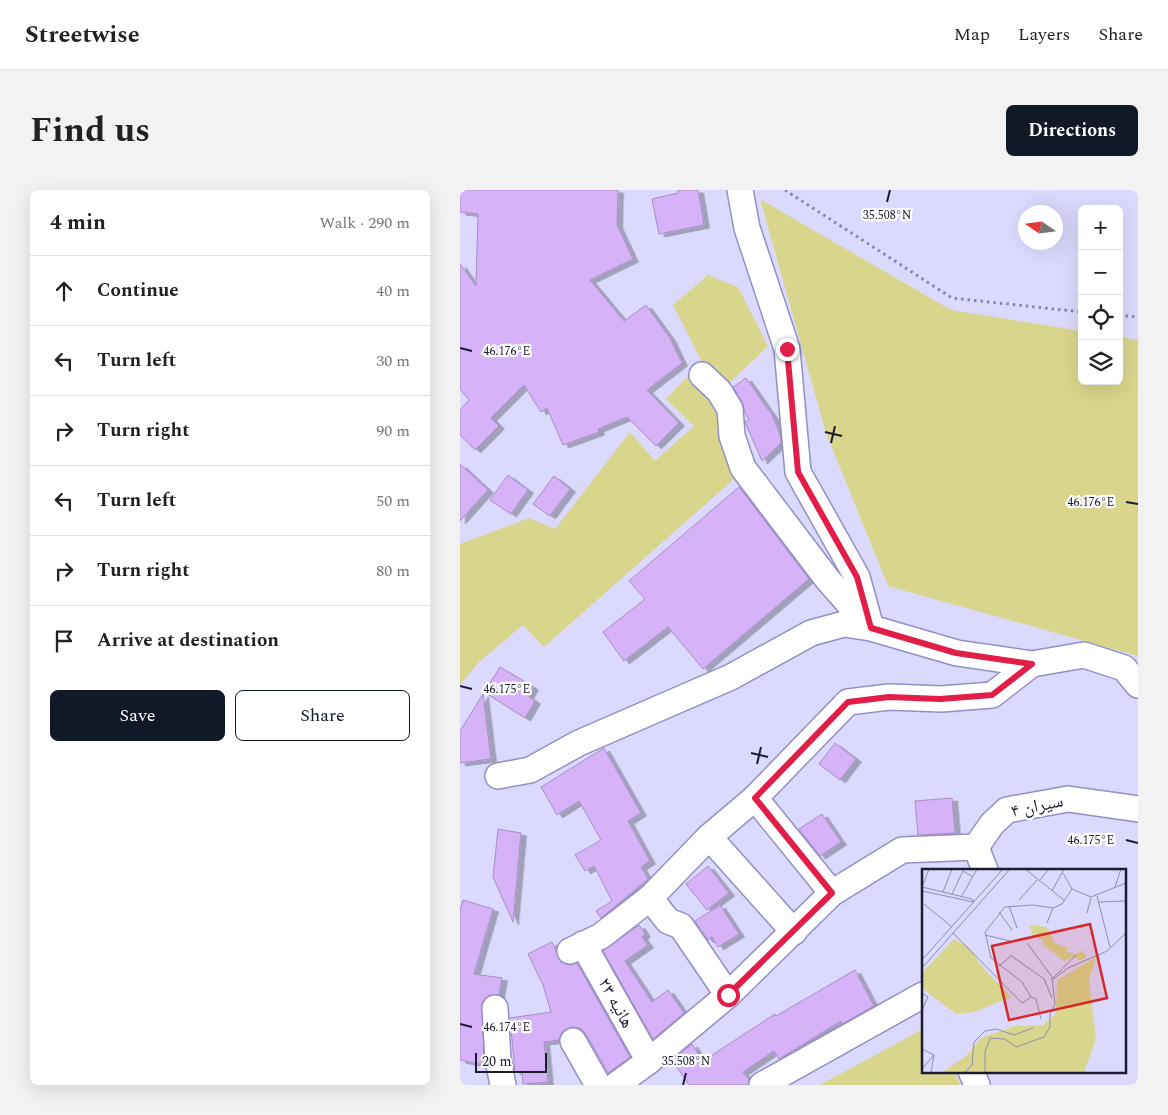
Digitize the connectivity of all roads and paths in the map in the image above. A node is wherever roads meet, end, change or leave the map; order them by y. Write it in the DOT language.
graph roads {
  1 [pos="740,190"];
  2 [pos="786,190"];
  3 [pos="1078,312"];
  4 [pos="1123,315"];
  5 [pos="1138,317"];
  6 [pos="702,374"];
  7 [pos="871,628"];
  8 [pos="1032,664"];
  9 [pos="1138,685"];
  10 [pos="498,776"];
  11 [pos="755,798"];
  12 [pos="1138,809"];
  13 [pos="709,837"];
  14 [pos="976,847"];
  15 [pos="985,869"];
  16 [pos="832,893"];
  17 [pos="650,898"];
  18 [pos="794,932"];
  19 [pos="728,995"];
  20 [pos="922,996"];
  21 [pos="494,1008"];
  22 [pos="573,1041"];
  23 [pos="649,1061"];
  24 [pos="970,1072"];
  25 [pos="503,1085"];
  26 [pos="598,1085"];
  27 [pos="616,1085"];
  28 [pos="762,1085"];
  29 [pos="977,1085"];
  1 -- 7 [label="street"];
  2 -- 3 [label="path"];
  4 -- 5 [label="path"];
  6 -- 7 [label="street"];
  7 -- 8 [label="street"];
  7 -- 10 [label="street"];
  8 -- 9 [label="street"];
  8 -- 11 [label="street"];
  11 -- 13 [label="street"];
  11 -- 16 [label="street"];
  12 -- 14 [label="street, سیران ۴"];
  13 -- 17 [label="street"];
  13 -- 18 [label="street"];
  14 -- 15 [label="street"];
  14 -- 16 [label="street"];
  16 -- 18 [label="street"];
  17 -- 19 [label="street"];
  17 -- 23 [label="street, هانیه ۲۳"];
  18 -- 19 [label="street"];
  19 -- 23 [label="street"];
  20 -- 28 [label="street"];
  21 -- 25 [label="street"];
  22 -- 26 [label="street"];
  23 -- 27 [label="street"];
  24 -- 29 [label="street"];
}
